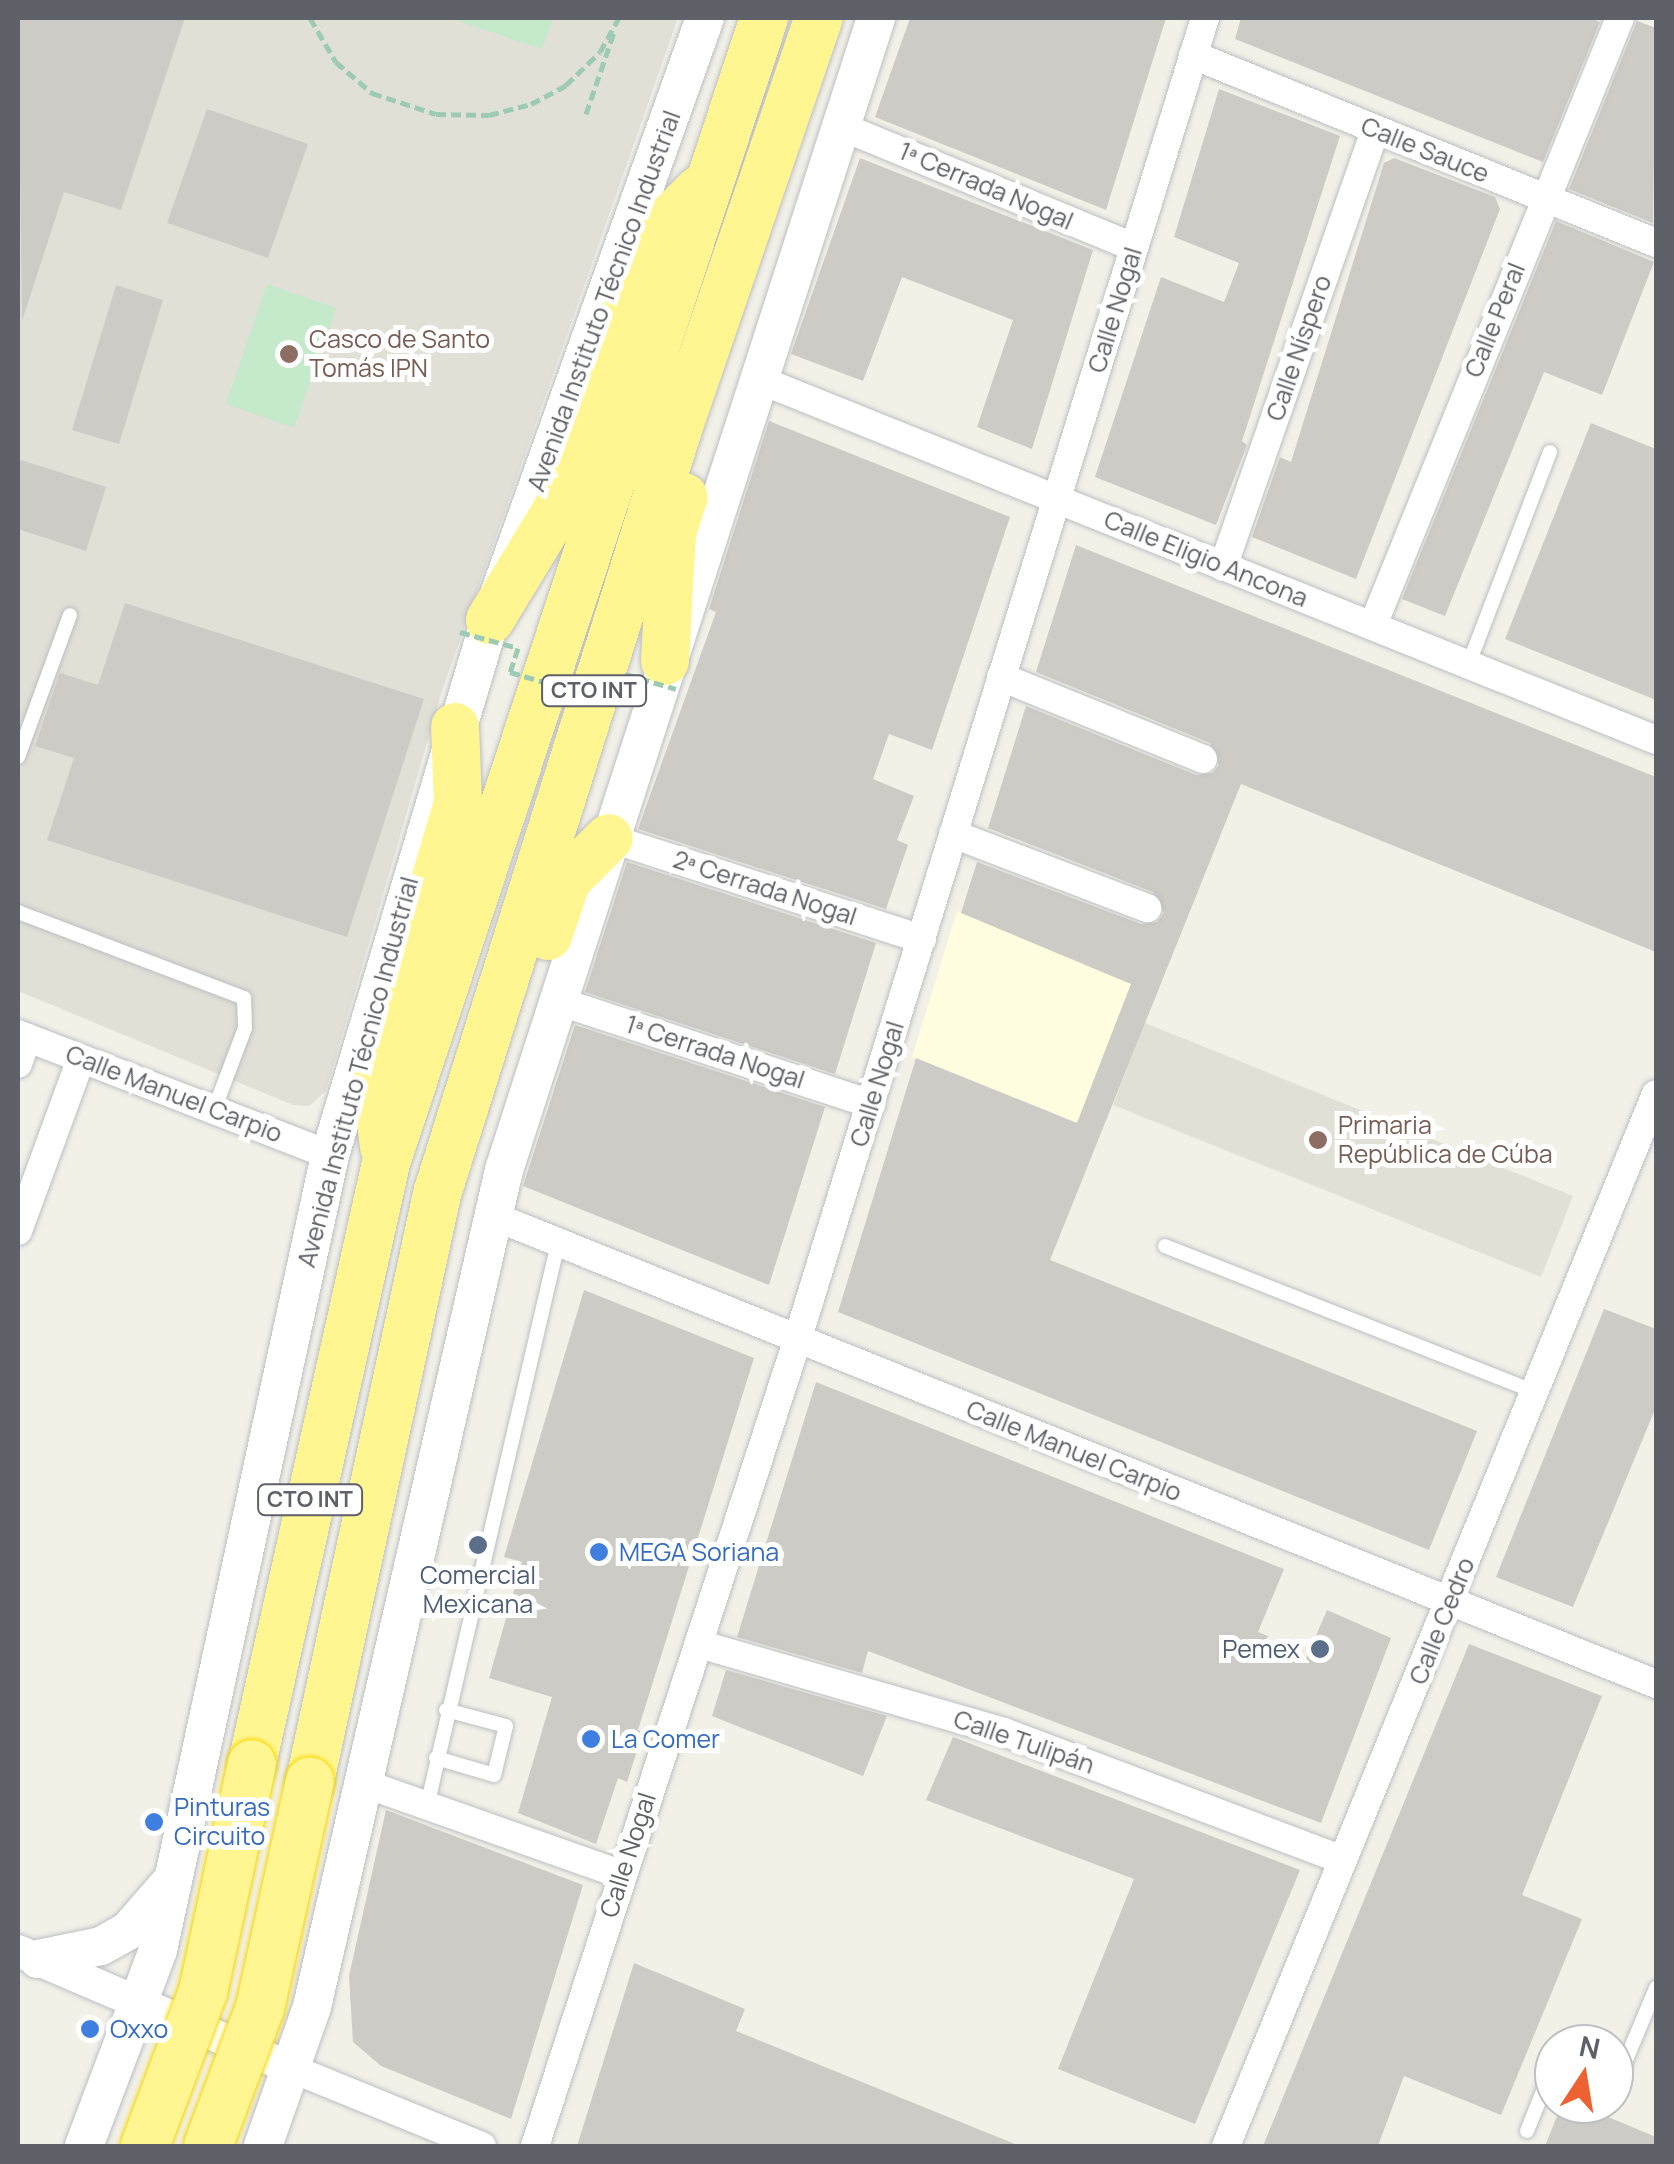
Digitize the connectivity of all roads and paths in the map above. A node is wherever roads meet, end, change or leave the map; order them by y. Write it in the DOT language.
graph roads {
  1 [pos="310,18"];
  2 [pos="619,18"];
  3 [pos="706,18"];
  4 [pos="764,18"];
  5 [pos="819,18"];
  6 [pos="876,18"];
  7 [pos="1205,18"];
  8 [pos="1620,18"];
  9 [pos="1194,55"];
  10 [pos="586,114"];
  11 [pos="840,126"];
  12 [pos="1374,130"];
  13 [pos="706,183"];
  14 [pos="757,192"];
  15 [pos="1544,198"];
  16 [pos="1656,243"];
  17 [pos="1133,248"];
  18 [pos="755,378"];
  19 [pos="1550,452"];
  20 [pos="1057,498"];
  21 [pos="1223,567"];
  22 [pos="70,615"];
  23 [pos="1373,625"];
  24 [pos="475,626"];
  25 [pos="1470,664"];
  26 [pos="671,675"];
  27 [pos="1001,677"];
  28 [pos="455,728"];
  29 [pos="1656,740"];
  30 [pos="18,757"];
  31 [pos="1203,760"];
  32 [pos="953,834"];
  33 [pos="609,838"];
  34 [pos="1148,908"];
  35 [pos="18,912"];
  36 [pos="922,938"];
  37 [pos="558,1000"];
  38 [pos="21,1045"];
  39 [pos="82,1059"];
  40 [pos="1656,1094"];
  41 [pos="872,1104"];
  42 [pos="214,1110"];
  43 [pos="459,1117"];
  44 [pos="330,1155"];
  45 [pos="386,1163"];
  46 [pos="493,1216"];
  47 [pos="18,1231"];
  48 [pos="558,1243"];
  49 [pos="1166,1246"];
  50 [pos="798,1341"];
  51 [pos="1535,1392"];
  52 [pos="1451,1602"];
  53 [pos="699,1644"];
  54 [pos="1656,1684"];
  55 [pos="446,1710"];
  56 [pos="436,1758"];
  57 [pos="364,1783"];
  58 [pos="427,1806"];
  59 [pos="1343,1860"];
  60 [pos="620,1874"];
  61 [pos="174,1878"];
  62 [pos="28,1955"];
  63 [pos="1656,1988"];
  64 [pos="142,2003"];
  65 [pos="1634,2041"];
  66 [pos="293,2069"];
  67 [pos="1534,2112"];
  68 [pos="1526,2131"];
  69 [pos="84,2146"];
  70 [pos="145,2146"];
  71 [pos="208,2146"];
  72 [pos="262,2146"];
  73 [pos="482,2146"];
  74 [pos="536,2146"];
  75 [pos="1226,2146"];
  1 -- 2 [label="path"];
  2 -- 10 [label="path"];
  3 -- 24 [label="main road, Avenida Instituto Técnico Industrial / CTO INT"];
  4 -- 13 [label="highway, CTO INT"];
  5 -- 14 [label="highway, CTO INT"];
  6 -- 11 [label="main road, CTO INT"];
  7 -- 9 [label="street, Calle Nogal"];
  8 -- 15 [label="street, Calle Peral"];
  9 -- 12 [label="street, Calle Sauce"];
  9 -- 17 [label="street, Calle Nogal"];
  11 -- 17 [label="street, 1ª Cerrada Nogal"];
  11 -- 18 [label="main road, CTO INT"];
  12 -- 15 [label="street, Calle Sauce"];
  12 -- 21 [label="street, Calle Níspero"];
  13 -- 24 [label="highway"];
  13 -- 45 [label="highway, CTO INT"];
  14 -- 26 [label="highway"];
  14 -- 43 [label="highway, CTO INT"];
  15 -- 16 [label="street, Calle Sauce"];
  15 -- 23 [label="street, Calle Peral"];
  17 -- 20 [label="street, Calle Nogal"];
  18 -- 20 [label="street, Calle Eligio Ancona"];
  18 -- 26 [label="main road, CTO INT"];
  19 -- 25 [label="lane"];
  20 -- 21 [label="street, Calle Eligio Ancona"];
  20 -- 27 [label="street, Calle Nogal"];
  21 -- 23 [label="street, Calle Eligio Ancona"];
  22 -- 30 [label="lane"];
  23 -- 25 [label="street, Calle Eligio Ancona"];
  24 -- 26 [label="path, bridge"];
  24 -- 28 [label="main road, Avenida Instituto Técnico Industrial / CTO INT"];
  25 -- 29 [label="street, Calle Eligio Ancona"];
  26 -- 33 [label="main road, CTO INT"];
  27 -- 31 [label="street"];
  27 -- 32 [label="street, Calle Nogal"];
  28 -- 44 [label="main road, Avenida Instituto Técnico Industrial / CTO INT"];
  28 -- 45 [label="highway"];
  32 -- 34 [label="street"];
  32 -- 36 [label="street, Calle Nogal"];
  33 -- 36 [label="street, 2ª Cerrada Nogal"];
  33 -- 37 [label="main road, CTO INT"];
  33 -- 43 [label="highway"];
  35 -- 42 [label="lane"];
  36 -- 41 [label="street, Calle Nogal"];
  37 -- 41 [label="street, 1ª Cerrada Nogal"];
  37 -- 46 [label="main road, CTO INT"];
  38 -- 39 [label="street, Calle Manuel Carpio"];
  39 -- 42 [label="street, Calle Manuel Carpio"];
  39 -- 47 [label="street"];
  40 -- 51 [label="street, Calle Cedro"];
  41 -- 50 [label="street, Calle Nogal"];
  42 -- 44 [label="street, Calle Manuel Carpio"];
  43 -- 71 [label="highway, CTO INT, bridge"];
  44 -- 61 [label="main road, Avenida Instituto Técnico Industrial / CTO INT"];
  45 -- 70 [label="highway, CTO INT, bridge"];
  46 -- 48 [label="street, Calle Manuel Carpio"];
  46 -- 57 [label="main road, CTO INT"];
  48 -- 50 [label="street, Calle Manuel Carpio"];
  48 -- 55 [label="lane"];
  49 -- 51 [label="lane"];
  50 -- 52 [label="street, Calle Manuel Carpio"];
  50 -- 53 [label="street, Calle Nogal"];
  51 -- 52 [label="street, Calle Cedro"];
  52 -- 54 [label="street, Calle Manuel Carpio"];
  52 -- 59 [label="street, Calle Cedro"];
  53 -- 59 [label="street, Calle Tulipán"];
  53 -- 60 [label="street, Calle Nogal"];
  55 -- 56 [label="lane"];
  55 -- 56 [label="lane"];
  56 -- 58 [label="lane"];
  57 -- 58 [label="street"];
  57 -- 66 [label="main road, CTO INT"];
  58 -- 60 [label="street"];
  59 -- 75 [label="street, Calle Cedro"];
  60 -- 74 [label="street, Calle Nogal"];
  61 -- 62 [label="main road"];
  61 -- 64 [label="main road, Avenida Instituto Técnico Industrial / CTO INT"];
  62 -- 64 [label="street"];
  63 -- 65 [label="lane"];
  64 -- 66 [label="street"];
  64 -- 69 [label="main road, Avenida Instituto Técnico Industrial / CTO INT"];
  66 -- 72 [label="main road, CTO INT"];
  66 -- 73 [label="street"];
  67 -- 68 [label="lane"];
}
